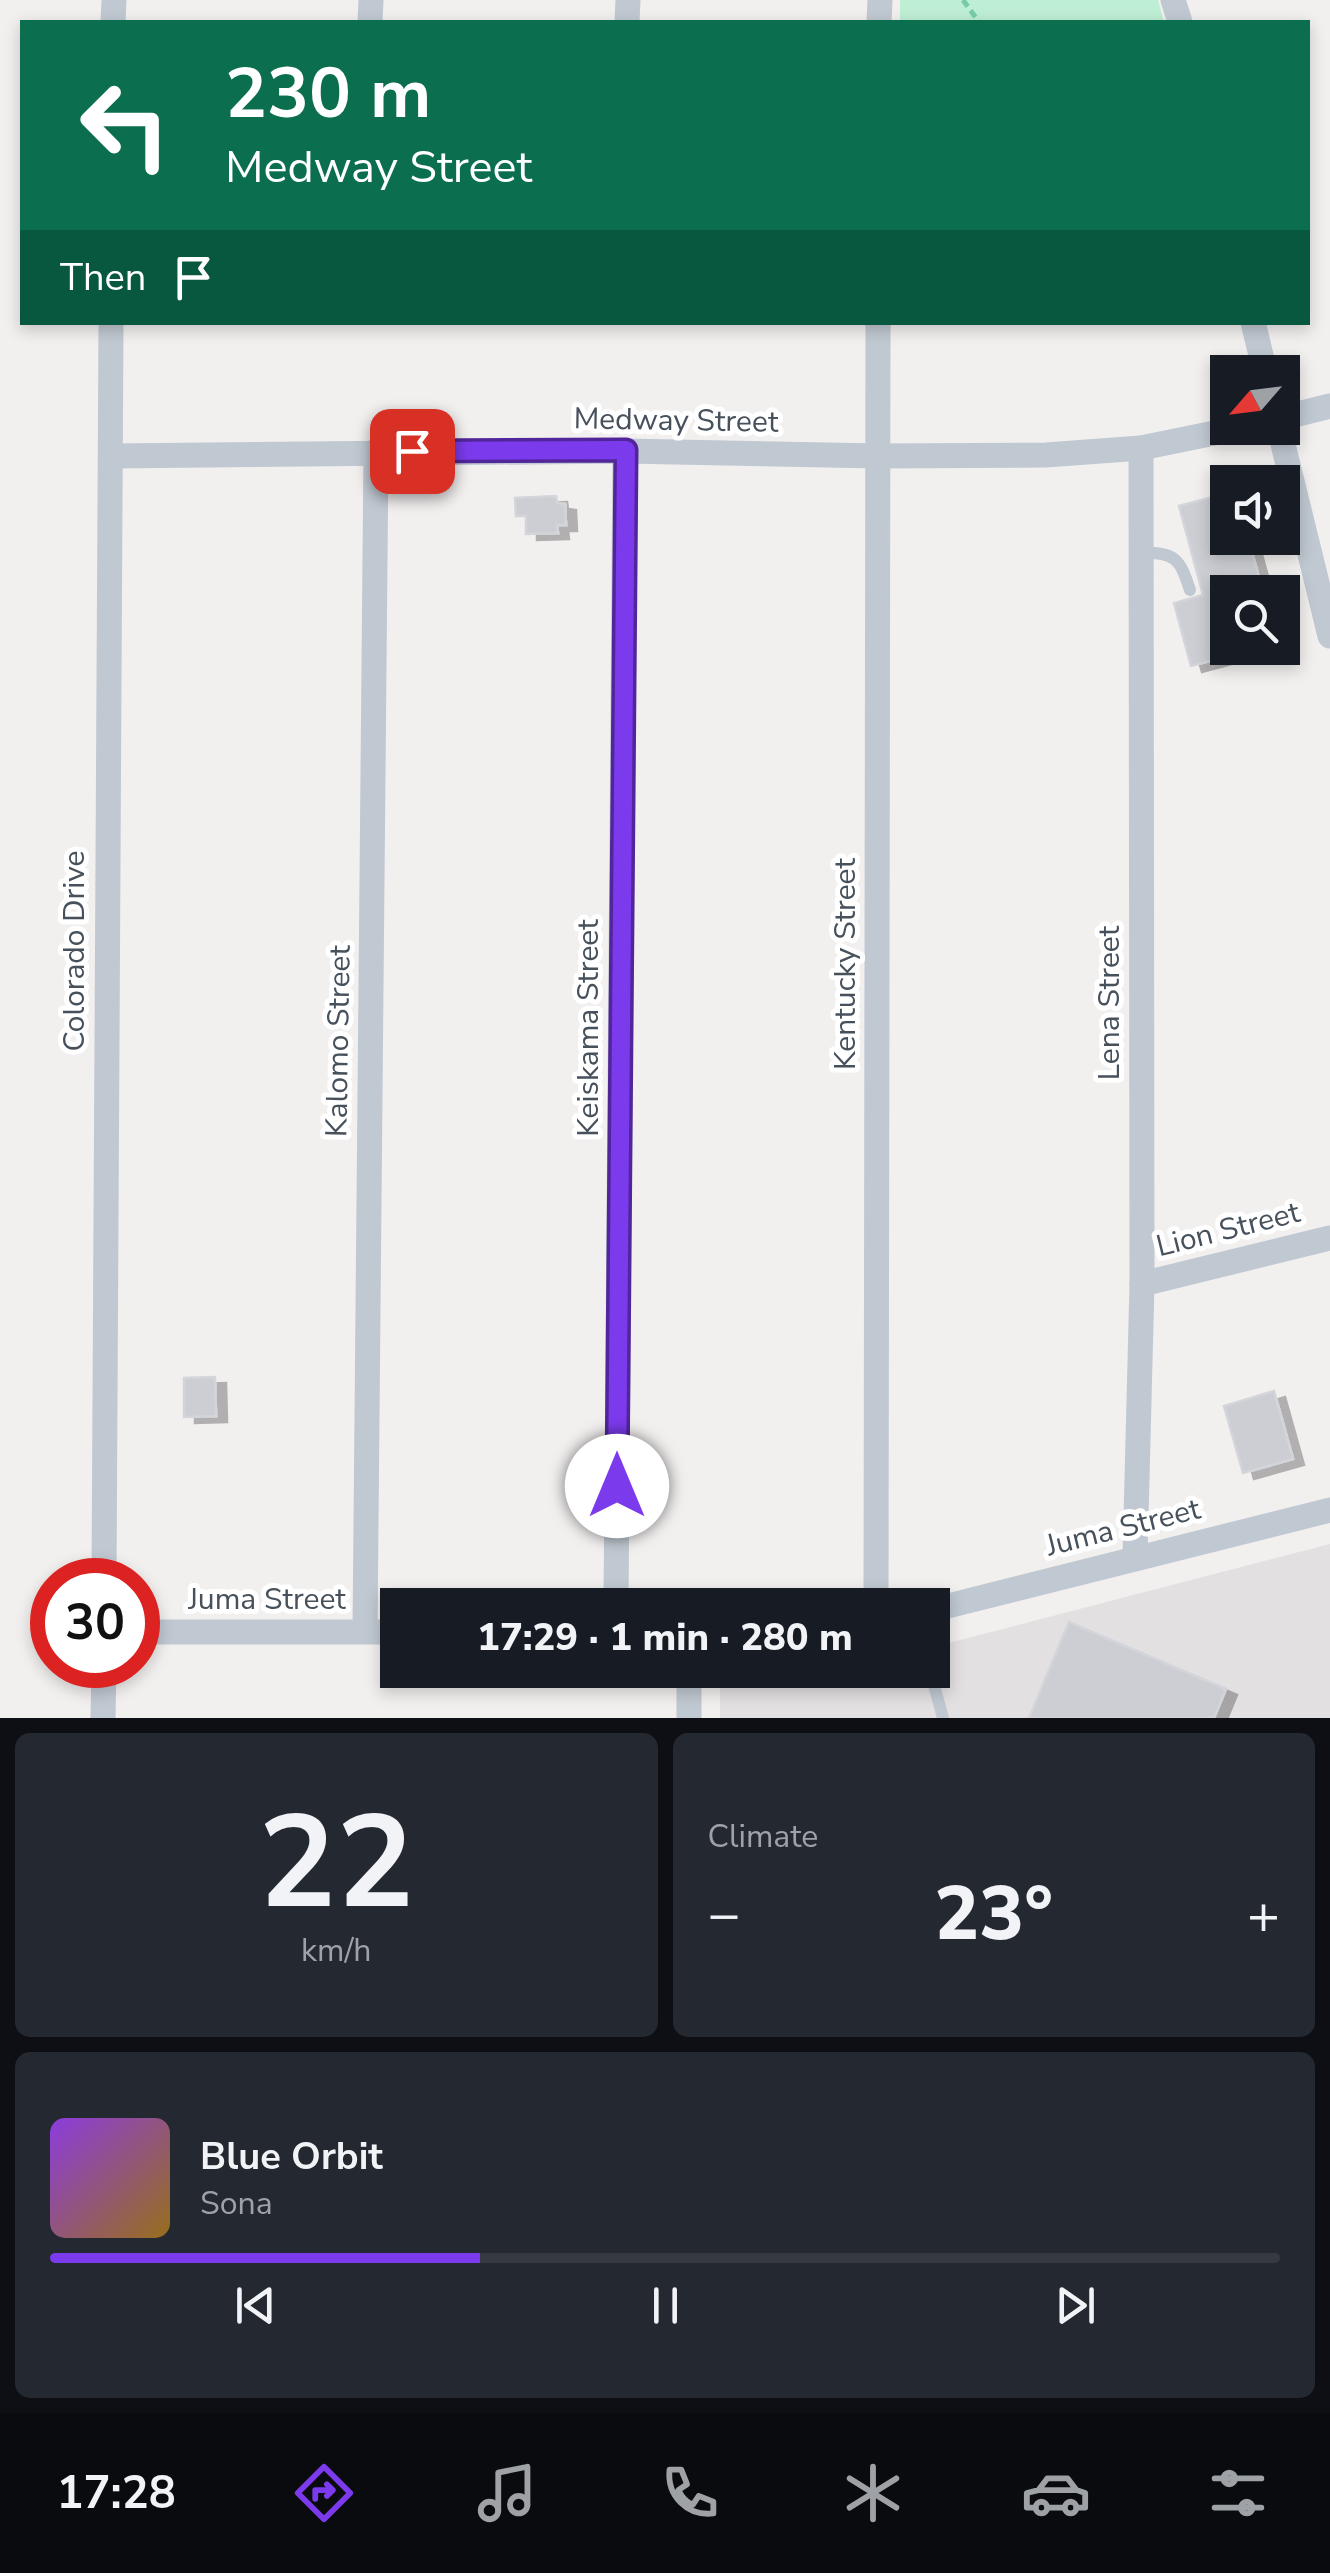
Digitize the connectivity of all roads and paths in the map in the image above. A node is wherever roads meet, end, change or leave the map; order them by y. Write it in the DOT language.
graph roads {
  1 [pos="111,325"];
  2 [pos="878,325"];
  3 [pos="1254,325"];
  4 [pos="1261,355"];
  5 [pos="1330,406"];
  6 [pos="1300,414"];
  7 [pos="1210,434"];
  8 [pos="1283,445"];
  9 [pos="1141,448"];
  10 [pos="626,450"];
  11 [pos="376,451"];
  12 [pos="111,456"];
  13 [pos="879,456"];
  14 [pos="1142,552"];
  15 [pos="1190,590"];
  16 [pos="1330,636"];
  17 [pos="1330,1238"];
  18 [pos="1142,1284"];
  19 [pos="1330,1510"];
  20 [pos="1135,1557"];
  21 [pos="104,1558"];
  22 [pos="616,1588"];
  23 [pos="876,1588"];
  24 [pos="950,1605"];
  25 [pos="160,1632"];
  26 [pos="365,1632"];
  27 [pos="380,1632"];
  28 [pos="104,1688"];
  29 [pos="689,1688"];
  30 [pos="935,1688"];
  31 [pos="104,1718"];
  32 [pos="688,1718"];
  33 [pos="943,1718"];
  1 -- 12 [label="street, Colorado Drive"];
  2 -- 13 [label="street, Kentucky Street"];
  3 -- 4 [label="street"];
  5 -- 6 [label="street"];
  7 -- 9 [label="street, Medway Street"];
  8 -- 16 [label="street"];
  9 -- 13 [label="street, Medway Street"];
  9 -- 14 [label="street, Lena Street"];
  10 -- 11 [label="street, Medway Street"];
  10 -- 13 [label="street, Medway Street"];
  10 -- 22 [label="street, Keiskama Street"];
  11 -- 12 [label="street, Medway Street"];
  11 -- 26 [label="street, Kalomo Street"];
  12 -- 21 [label="street, Colorado Drive"];
  13 -- 23 [label="street, Kentucky Street"];
  14 -- 15 [label="lane"];
  14 -- 18 [label="street, Lena Street"];
  17 -- 18 [label="street, Lion Street"];
  18 -- 20 [label="street, Lena Street"];
  19 -- 20 [label="street, Juma Street"];
  20 -- 24 [label="street, Juma Street"];
  25 -- 26 [label="street, Juma Street"];
  26 -- 27 [label="street, Juma Street"];
  28 -- 31 [label="street"];
  29 -- 32 [label="street"];
  30 -- 33 [label="lane"];
}
